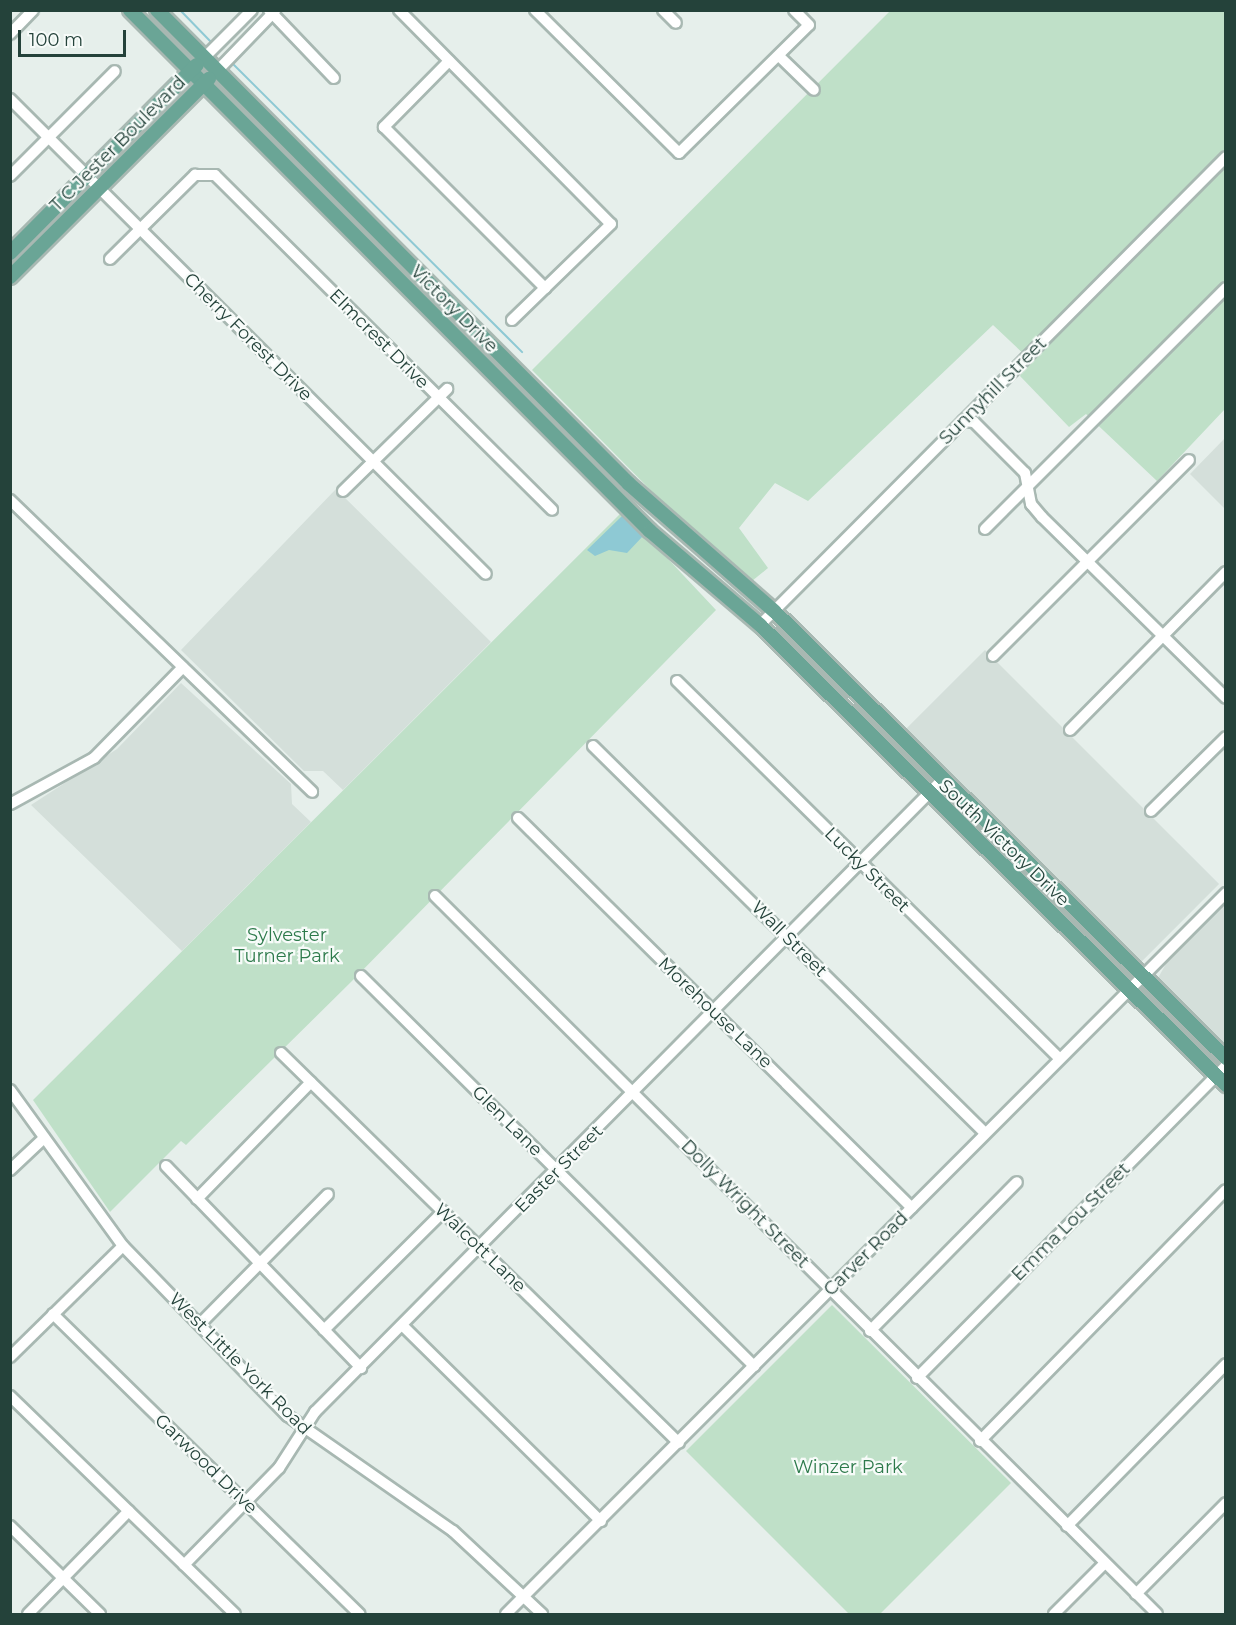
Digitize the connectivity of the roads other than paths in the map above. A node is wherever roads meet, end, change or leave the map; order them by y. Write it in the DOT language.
graph roads {
  1 [pos="33,10"];
  2 [pos="130,10"];
  3 [pos="157,10"];
  4 [pos="252,10"];
  5 [pos="399,10"];
  6 [pos="535,10"];
  7 [pos="663,10"];
  8 [pos="794,10"];
  9 [pos="272,12"];
  10 [pos="676,23"];
  11 [pos="10,34"];
  12 [pos="208,55"];
  13 [pos="780,57"];
  14 [pos="449,61"];
  15 [pos="221,67"];
  16 [pos="115,71"];
  17 [pos="190,71"];
  18 [pos="334,78"];
  19 [pos="204,84"];
  20 [pos="814,90"];
  21 [pos="10,99"];
  22 [pos="49,138"];
  23 [pos="1226,157"];
  24 [pos="87,175"];
  25 [pos="10,176"];
  26 [pos="100,188"];
  27 [pos="352,207"];
  28 [pos="339,220"];
  29 [pos="141,228"];
  30 [pos="10,253"];
  31 [pos="110,259"];
  32 [pos="10,277"];
  33 [pos="545,288"];
  34 [pos="1226,288"];
  35 [pos="512,320"];
  36 [pos="491,346"];
  37 [pos="478,359"];
  38 [pos="447,389"];
  39 [pos="438,399"];
  40 [pos="963,421"];
  41 [pos="1189,460"];
  42 [pos="373,464"];
  43 [pos="629,484"];
  44 [pos="1028,486"];
  45 [pos="344,491"];
  46 [pos="616,497"];
  47 [pos="10,500"];
  48 [pos="552,510"];
  49 [pos="985,530"];
  50 [pos="1089,563"];
  51 [pos="1226,572"];
  52 [pos="486,574"];
  53 [pos="774,611"];
  54 [pos="760,625"];
  55 [pos="1162,635"];
  56 [pos="993,656"];
  57 [pos="183,667"];
  58 [pos="677,681"];
  59 [pos="1226,698"];
  60 [pos="1070,730"];
  61 [pos="1226,737"];
  62 [pos="593,746"];
  63 [pos="943,779"];
  64 [pos="312,792"];
  65 [pos="928,794"];
  66 [pos="10,804"];
  67 [pos="1150,811"];
  68 [pos="518,818"];
  69 [pos="861,863"];
  70 [pos="1040,874"];
  71 [pos="1026,889"];
  72 [pos="1226,892"];
  73 [pos="435,896"];
  74 [pos="787,936"];
  75 [pos="1143,975"];
  76 [pos="361,976"];
  77 [pos="1127,989"];
  78 [pos="714,1012"];
  79 [pos="281,1053"];
  80 [pos="1059,1058"];
  81 [pos="1226,1058"];
  82 [pos="1222,1075"];
  83 [pos="311,1082"];
  84 [pos="10,1090"];
  85 [pos="634,1093"];
  86 [pos="985,1133"];
  87 [pos="44,1138"];
  88 [pos="166,1166"];
  89 [pos="10,1170"];
  90 [pos="557,1172"];
  91 [pos="1017,1182"];
  92 [pos="1226,1190"];
  93 [pos="328,1194"];
  94 [pos="197,1198"];
  95 [pos="912,1208"];
  96 [pos="443,1212"];
  97 [pos="123,1246"];
  98 [pos="480,1248"];
  99 [pos="260,1263"];
  100 [pos="830,1290"];
  101 [pos="53,1314"];
  102 [pos="200,1324"];
  103 [pos="403,1326"];
  104 [pos="324,1330"];
  105 [pos="870,1331"];
  106 [pos="10,1357"];
  107 [pos="1226,1364"];
  108 [pos="754,1366"];
  109 [pos="361,1368"];
  110 [pos="917,1378"];
  111 [pos="10,1396"];
  112 [pos="303,1429"];
  113 [pos="980,1441"];
  114 [pos="679,1443"];
  115 [pos="245,1502"];
  116 [pos="1226,1503"];
  117 [pos="129,1511"];
  118 [pos="601,1521"];
  119 [pos="10,1526"];
  120 [pos="1067,1526"];
  121 [pos="1105,1563"];
  122 [pos="184,1565"];
  123 [pos="63,1579"];
  124 [pos="1136,1594"];
  125 [pos="524,1596"];
  126 [pos="28,1614"];
  127 [pos="100,1614"];
  128 [pos="235,1614"];
  129 [pos="359,1614"];
  130 [pos="506,1614"];
  131 [pos="542,1614"];
  132 [pos="1054,1614"];
  133 [pos="1156,1614"];
  1 -- 11 [label="street"];
  2 -- 17 [label="main road, Victory Drive"];
  3 -- 12 [label="main road, Victory Drive"];
  4 -- 12 [label="street, T C Jester Boulevard"];
  5 -- 14 [label="street"];
  6 -- 13 [label="street"];
  7 -- 10 [label="street"];
  8 -- 13 [label="street"];
  9 -- 15 [label="street, T C Jester Boulevard"];
  9 -- 18 [label="street"];
  12 -- 15 [label="main road, Victory Drive"];
  12 -- 17 [label="main road, T C Jester Boulevard"];
  13 -- 20 [label="street"];
  14 -- 33 [label="street"];
  14 -- 33 [label="street"];
  15 -- 19 [label="main road, T C Jester Boulevard"];
  15 -- 27 [label="main road, Victory Drive"];
  16 -- 22 [label="street"];
  17 -- 19 [label="main road, Victory Drive"];
  17 -- 24 [label="main road, T C Jester Boulevard"];
  19 -- 26 [label="main road, T C Jester Boulevard"];
  19 -- 28 [label="main road, Victory Drive"];
  21 -- 22 [label="street, Cherry Forest Drive"];
  22 -- 24 [label="street, Cherry Forest Drive"];
  22 -- 25 [label="street"];
  23 -- 40 [label="street, Sunnyhill Street"];
  24 -- 26 [label="street, Cherry Forest Drive"];
  24 -- 30 [label="main road, T C Jester Boulevard"];
  26 -- 29 [label="street, Cherry Forest Drive"];
  26 -- 32 [label="main road, T C Jester Boulevard"];
  27 -- 28 [label="main road"];
  27 -- 36 [label="main road, Victory Drive"];
  28 -- 37 [label="main road, Victory Drive"];
  29 -- 31 [label="street"];
  29 -- 39 [label="street, Elmcrest Drive"];
  29 -- 42 [label="street, Cherry Forest Drive"];
  33 -- 35 [label="street"];
  34 -- 44 [label="street"];
  36 -- 37 [label="main road"];
  36 -- 43 [label="main road, Victory Drive"];
  37 -- 46 [label="main road, Victory Drive"];
  38 -- 39 [label="street"];
  39 -- 42 [label="street"];
  39 -- 48 [label="street, Elmcrest Drive"];
  40 -- 44 [label="street"];
  40 -- 53 [label="street, Sunnyhill Street"];
  41 -- 50 [label="street"];
  42 -- 45 [label="street"];
  42 -- 52 [label="street, Cherry Forest Drive"];
  43 -- 46 [label="main road"];
  43 -- 53 [label="main road, Victory Drive"];
  44 -- 49 [label="street"];
  44 -- 50 [label="street"];
  46 -- 54 [label="main road, Victory Drive"];
  47 -- 57 [label="street"];
  50 -- 55 [label="street"];
  50 -- 56 [label="street"];
  51 -- 55 [label="street"];
  53 -- 54 [label="street, Sunnyhill Street"];
  53 -- 63 [label="main road, South Victory Drive"];
  54 -- 65 [label="main road, South Victory Drive"];
  55 -- 59 [label="street"];
  55 -- 60 [label="street"];
  57 -- 64 [label="street"];
  57 -- 66 [label="street"];
  58 -- 69 [label="street, Lucky Street"];
  61 -- 67 [label="street"];
  62 -- 74 [label="street, Wall Street"];
  63 -- 65 [label="street, Easter Street"];
  63 -- 70 [label="main road, South Victory Drive"];
  65 -- 69 [label="street, Easter Street"];
  65 -- 71 [label="main road, South Victory Drive"];
  68 -- 78 [label="street, Morehouse Lane"];
  69 -- 74 [label="street, Easter Street"];
  69 -- 80 [label="street, Lucky Street"];
  70 -- 71 [label="main road"];
  70 -- 75 [label="main road, South Victory Drive"];
  71 -- 77 [label="main road, South Victory Drive"];
  72 -- 75 [label="street, Carver Road"];
  73 -- 85 [label="street, Dolly Wright Street"];
  74 -- 78 [label="street, Easter Street"];
  74 -- 86 [label="street, Wall Street"];
  75 -- 77 [label="street, Carver Road"];
  75 -- 81 [label="main road, South Victory Drive"];
  76 -- 90 [label="street, Glen Lane"];
  77 -- 80 [label="street, Carver Road"];
  77 -- 82 [label="main road, South Victory Drive"];
  78 -- 85 [label="street, Easter Street"];
  78 -- 95 [label="street, Morehouse Lane"];
  79 -- 83 [label="street, Walcott Lane"];
  80 -- 86 [label="street, Carver Road"];
  82 -- 110 [label="street, Emma Lou Street"];
  83 -- 94 [label="street"];
  83 -- 96 [label="street, Walcott Lane"];
  84 -- 87 [label="street, West Little York Road"];
  85 -- 90 [label="street, Easter Street"];
  85 -- 100 [label="street, Dolly Wright Street"];
  86 -- 95 [label="street, Carver Road"];
  87 -- 89 [label="street"];
  87 -- 97 [label="street, West Little York Road"];
  88 -- 94 [label="street"];
  90 -- 98 [label="street, Easter Street"];
  90 -- 108 [label="street, Glen Lane"];
  91 -- 105 [label="street"];
  92 -- 113 [label="street"];
  93 -- 99 [label="street"];
  94 -- 99 [label="street"];
  95 -- 100 [label="street, Carver Road"];
  96 -- 98 [label="street, Walcott Lane"];
  96 -- 104 [label="street"];
  97 -- 101 [label="street"];
  97 -- 102 [label="street, West Little York Road"];
  98 -- 103 [label="street, Easter Street"];
  98 -- 114 [label="street, Walcott Lane"];
  99 -- 102 [label="street"];
  99 -- 104 [label="street"];
  100 -- 105 [label="street, Dolly Wright Street"];
  100 -- 108 [label="street, Carver Road"];
  101 -- 106 [label="street"];
  101 -- 115 [label="street, Garwood Drive"];
  102 -- 112 [label="street, West Little York Road"];
  103 -- 109 [label="street, Easter Street"];
  103 -- 118 [label="street"];
  104 -- 109 [label="street"];
  105 -- 110 [label="street, Dolly Wright Street"];
  107 -- 120 [label="street"];
  108 -- 114 [label="street, Carver Road"];
  109 -- 112 [label="street, Easter Street"];
  110 -- 113 [label="street, Dolly Wright Street"];
  111 -- 117 [label="street"];
  112 -- 115 [label="street, Easter Street"];
  112 -- 125 [label="street, West Little York Road"];
  113 -- 120 [label="street, Dolly Wright Street"];
  114 -- 118 [label="street, Carver Road"];
  115 -- 122 [label="street, Easter Street"];
  115 -- 129 [label="street, Garwood Drive"];
  116 -- 124 [label="street"];
  117 -- 122 [label="street"];
  117 -- 123 [label="street"];
  118 -- 125 [label="street, Carver Road"];
  119 -- 123 [label="street"];
  120 -- 121 [label="street, Dolly Wright Street"];
  121 -- 124 [label="street, Dolly Wright Street"];
  121 -- 132 [label="street"];
  122 -- 128 [label="street"];
  123 -- 126 [label="street"];
  123 -- 127 [label="street"];
  124 -- 133 [label="street, Dolly Wright Street"];
  125 -- 130 [label="street, Carver Road"];
  125 -- 131 [label="street, West Little York Road"];
}
